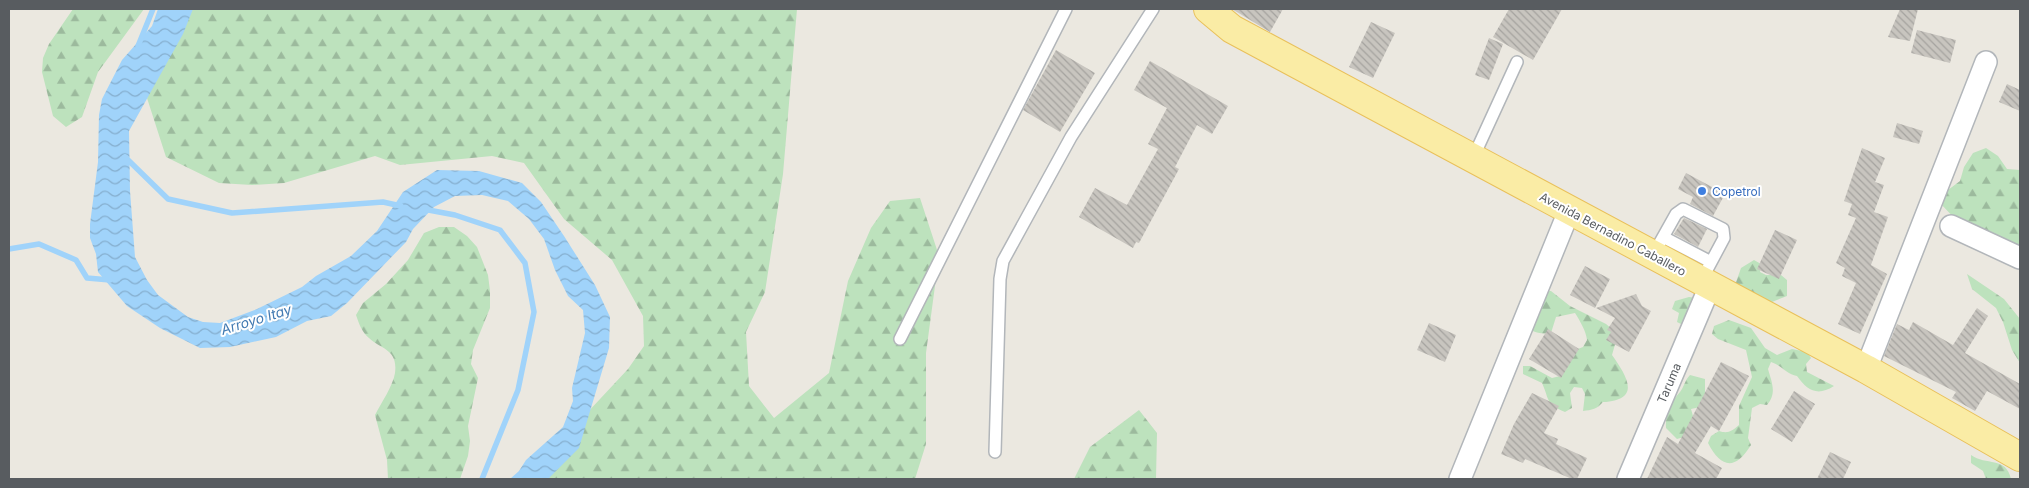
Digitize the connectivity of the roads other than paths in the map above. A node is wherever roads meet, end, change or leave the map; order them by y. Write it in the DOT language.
graph roads {
  1 [pos="1066,9"];
  2 [pos="1153,9"];
  3 [pos="1208,9"];
  4 [pos="1517,62"];
  5 [pos="1986,62"];
  6 [pos="1472,159"];
  7 [pos="1569,211"];
  8 [pos="1951,226"];
  9 [pos="1658,246"];
  10 [pos="2020,258"];
  11 [pos="1707,276"];
  12 [pos="900,339"];
  13 [pos="1866,369"];
  14 [pos="995,452"];
  15 [pos="2020,457"];
  16 [pos="1460,479"];
  17 [pos="1628,479"];
  1 -- 12 [label="lane"];
  2 -- 14 [label="lane"];
  3 -- 6 [label="main road, Avenida Bernadino Caballero"];
  4 -- 6 [label="lane"];
  5 -- 13 [label="street"];
  6 -- 7 [label="main road, Avenida Bernadino Caballero"];
  7 -- 9 [label="main road, Avenida Bernadino Caballero"];
  7 -- 16 [label="street"];
  8 -- 10 [label="street"];
  9 -- 11 [label="main road, Avenida Bernadino Caballero"];
  9 -- 11 [label="lane"];
  11 -- 13 [label="main road, Avenida Bernadino Caballero"];
  11 -- 17 [label="street, Taruma"];
  13 -- 15 [label="main road, Avenida Bernadino Caballero"];
}
